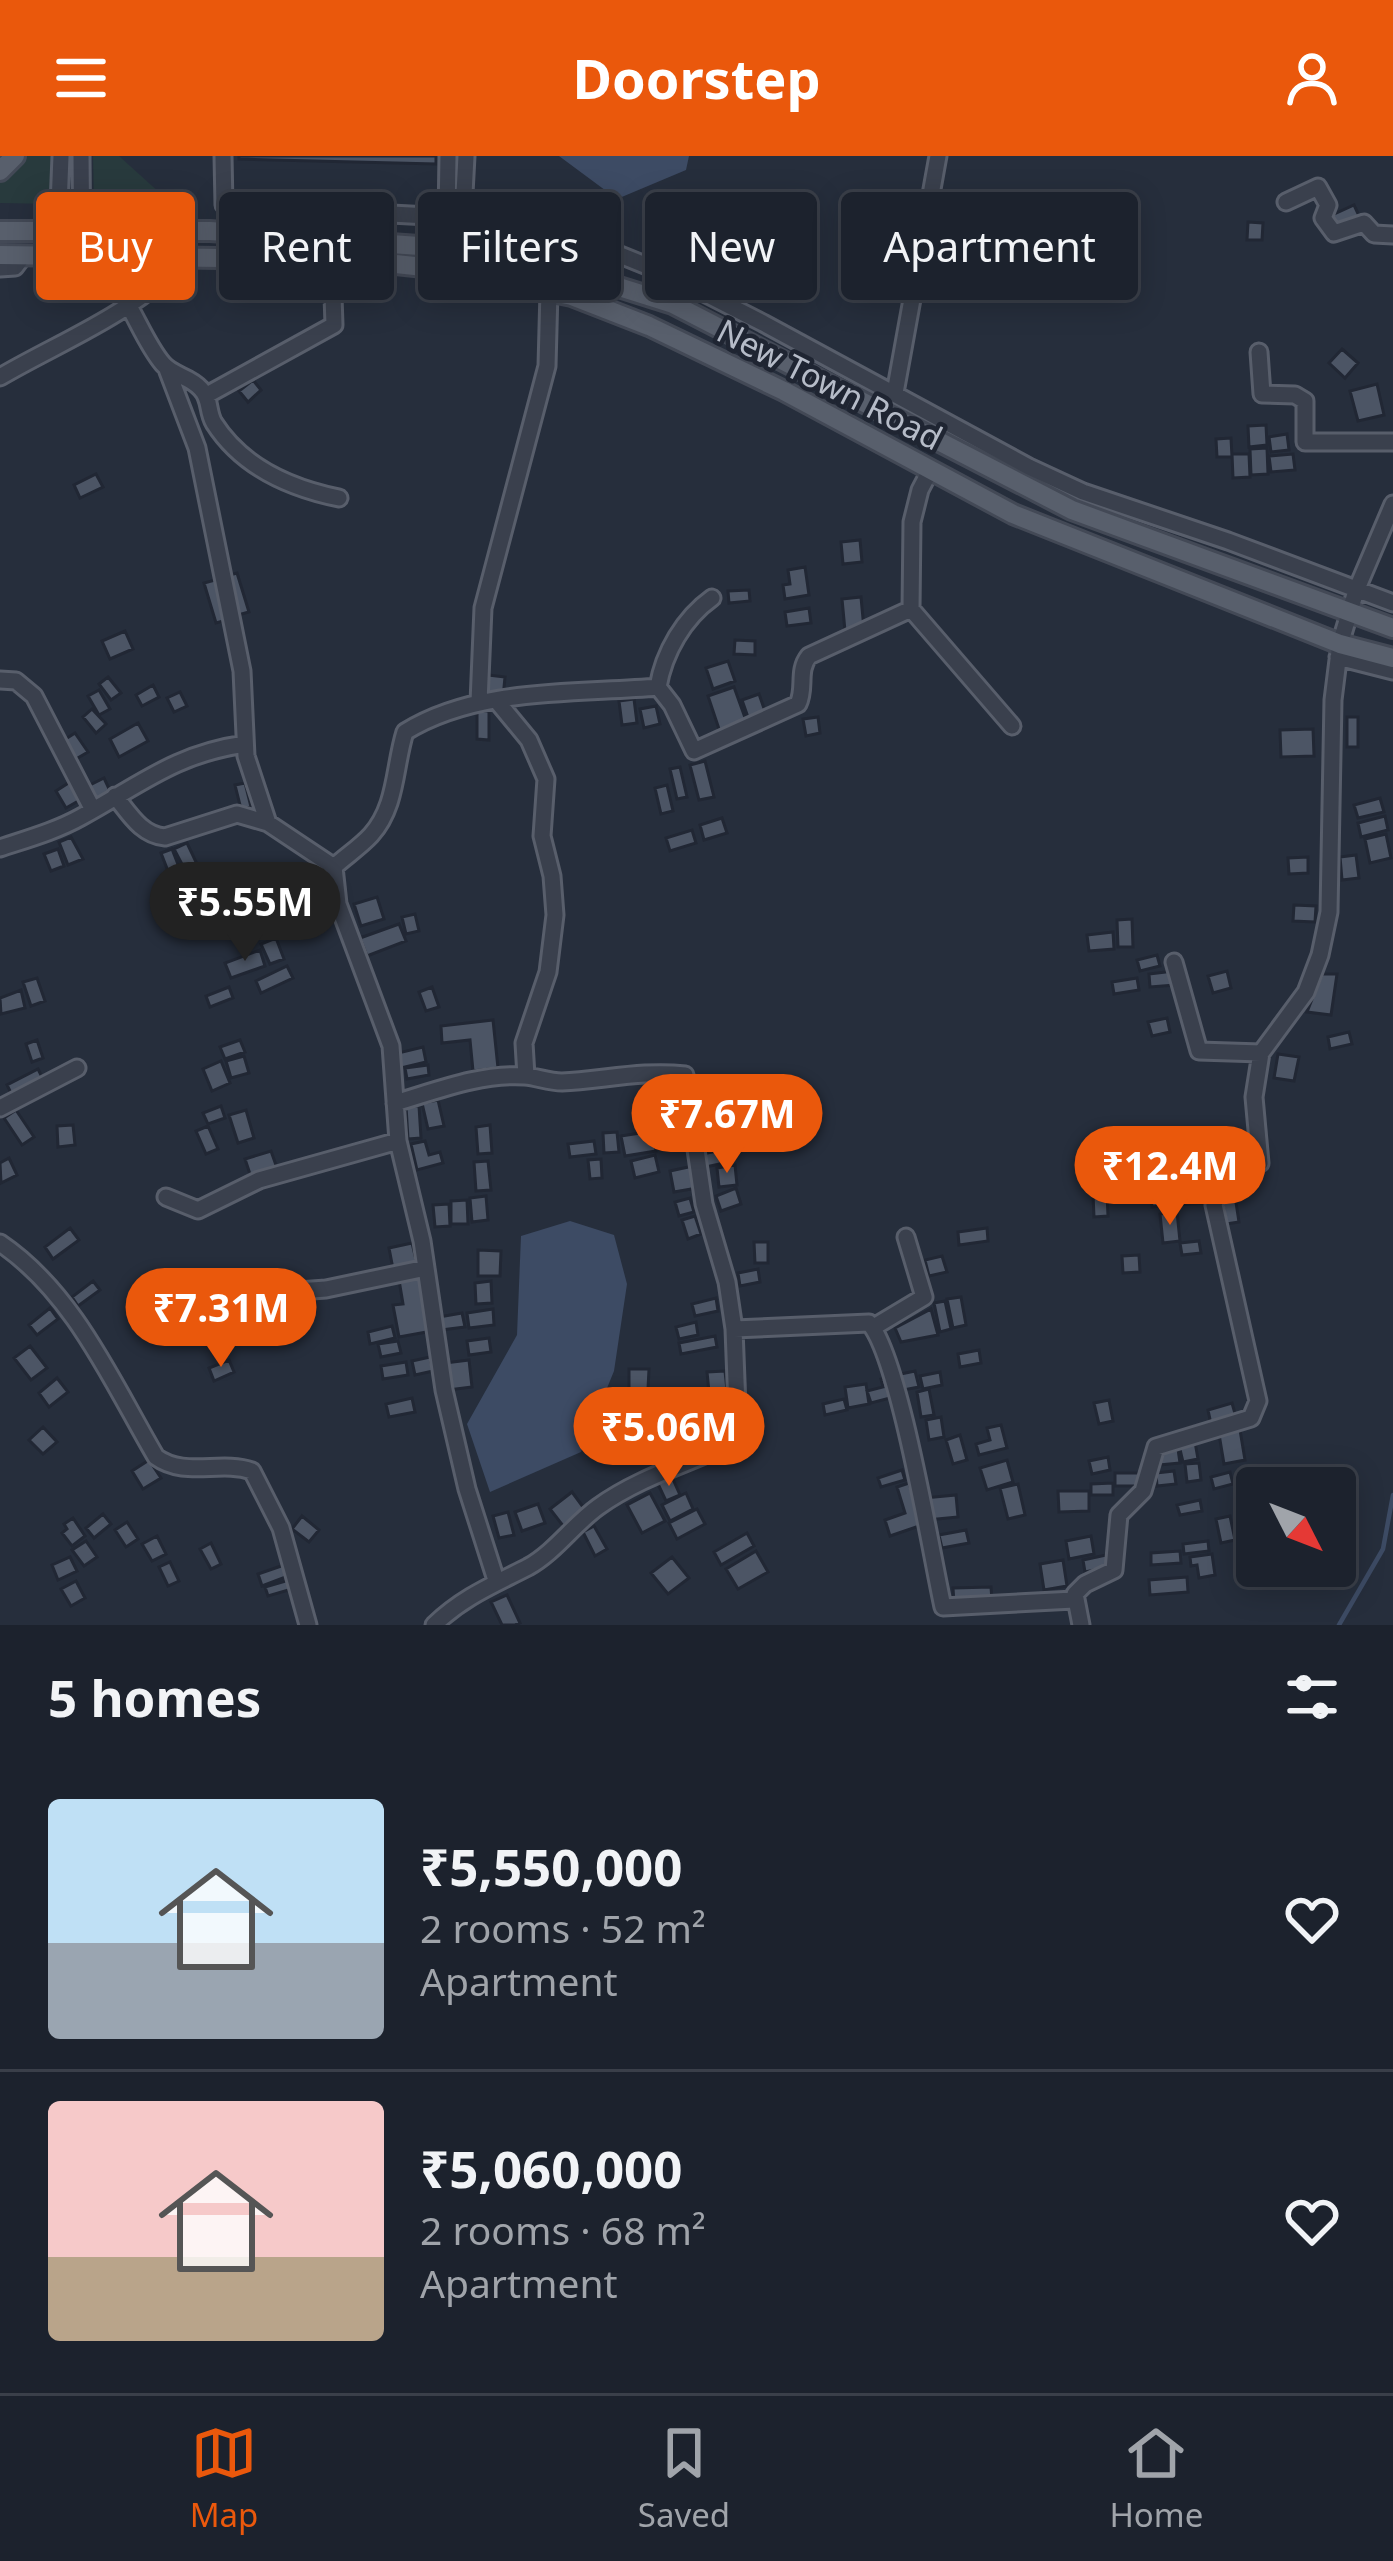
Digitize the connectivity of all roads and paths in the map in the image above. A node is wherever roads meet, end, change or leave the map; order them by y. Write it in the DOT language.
graph roads {
  1 [pos="15,156"];
  2 [pos="61,156"];
  3 [pos="81,156"];
  4 [pos="223,156"];
  5 [pos="448,156"];
  6 [pos="466,156"];
  7 [pos="938,156"];
  8 [pos="0,171"];
  9 [pos="60,192"];
  10 [pos="81,192"];
  11 [pos="453,192"];
  12 [pos="460,192"];
  13 [pos="1286,202"];
  14 [pos="418,214"];
  15 [pos="0,231"];
  16 [pos="36,231"];
  17 [pos="195,231"];
  18 [pos="1393,235"];
  19 [pos="418,247"];
  20 [pos="0,255"];
  21 [pos="24,255"];
  22 [pos="36,255"];
  23 [pos="621,256"];
  24 [pos="0,268"];
  25 [pos="621,288"];
  26 [pos="141,300"];
  27 [pos="333,300"];
  28 [pos="549,300"];
  29 [pos="575,300"];
  30 [pos="130,308"];
  31 [pos="1259,352"];
  32 [pos="167,369"];
  33 [pos="0,377"];
  34 [pos="895,393"];
  35 [pos="207,395"];
  36 [pos="1393,442"];
  37 [pos="931,469"];
  38 [pos="339,497"];
  39 [pos="1393,504"];
  40 [pos="1356,591"];
  41 [pos="712,598"];
  42 [pos="1393,603"];
  43 [pos="911,609"];
  44 [pos="1348,614"];
  45 [pos="1385,626"];
  46 [pos="1339,650"];
  47 [pos="1393,658"];
  48 [pos="1393,671"];
  49 [pos="0,680"];
  50 [pos="658,687"];
  51 [pos="487,701"];
  52 [pos="1012,726"];
  53 [pos="245,744"];
  54 [pos="116,796"];
  55 [pos="93,810"];
  56 [pos="268,823"];
  57 [pos="0,848"];
  58 [pos="334,867"];
  59 [pos="1174,962"];
  60 [pos="1261,1053"];
  61 [pos="77,1068"];
  62 [pos="526,1076"];
  63 [pos="395,1102"];
  64 [pos="0,1108"];
  65 [pos="398,1141"];
  66 [pos="166,1197"];
  67 [pos="906,1237"];
  68 [pos="0,1243"];
  69 [pos="426,1268"];
  70 [pos="256,1294"];
  71 [pos="874,1328"];
  72 [pos="734,1329"];
  73 [pos="496,1580"];
  74 [pos="1074,1600"];
  75 [pos="308,1625"];
  76 [pos="434,1625"];
  77 [pos="1081,1625"];
  1 -- 8 [label="main road"];
  2 -- 9 [label="street"];
  3 -- 10 [label="street"];
  4 -- 14 [label="street"];
  5 -- 11 [label="street"];
  6 -- 12 [label="street"];
  7 -- 34 [label="street"];
  13 -- 18 [label="street"];
  15 -- 16 [label="main road, New Town Road"];
  17 -- 19 [label="main road, New Town Road"];
  20 -- 21 [label="main road, New Town Road"];
  21 -- 22 [label="main road, New Town Road"];
  21 -- 24 [label="street"];
  23 -- 34 [label="street"];
  25 -- 44 [label="main road, New Town Road"];
  26 -- 30 [label="street"];
  27 -- 35 [label="street"];
  28 -- 51 [label="street"];
  29 -- 37 [label="main road, New Town Road"];
  30 -- 32 [label="street"];
  30 -- 33 [label="street"];
  31 -- 36 [label="street"];
  32 -- 35 [label="street"];
  32 -- 53 [label="street"];
  34 -- 40 [label="street"];
  35 -- 38 [label="street"];
  37 -- 43 [label="street"];
  37 -- 46 [label="main road, New Town Road"];
  39 -- 40 [label="street"];
  40 -- 42 [label="street"];
  40 -- 44 [label="street"];
  41 -- 50 [label="street"];
  43 -- 50 [label="street"];
  43 -- 52 [label="street"];
  44 -- 45 [label="main road, New Town Road"];
  44 -- 46 [label="street"];
  46 -- 47 [label="main road, New Town Road"];
  46 -- 48 [label="street"];
  46 -- 60 [label="street"];
  49 -- 55 [label="street"];
  50 -- 51 [label="street"];
  51 -- 58 [label="street"];
  51 -- 62 [label="street"];
  53 -- 54 [label="street"];
  53 -- 56 [label="street"];
  54 -- 55 [label="street"];
  54 -- 56 [label="street"];
  55 -- 57 [label="street"];
  56 -- 58 [label="street"];
  58 -- 63 [label="street"];
  59 -- 60 [label="street"];
  60 -- 74 [label="street"];
  61 -- 64 [label="street"];
  62 -- 63 [label="street"];
  62 -- 72 [label="street"];
  63 -- 65 [label="street"];
  65 -- 66 [label="street"];
  65 -- 69 [label="street"];
  67 -- 71 [label="street"];
  68 -- 75 [label="street"];
  69 -- 70 [label="street"];
  69 -- 73 [label="street"];
  71 -- 72 [label="street"];
  71 -- 74 [label="street"];
  72 -- 73 [label="street"];
  73 -- 76 [label="street"];
  74 -- 77 [label="street"];
}
